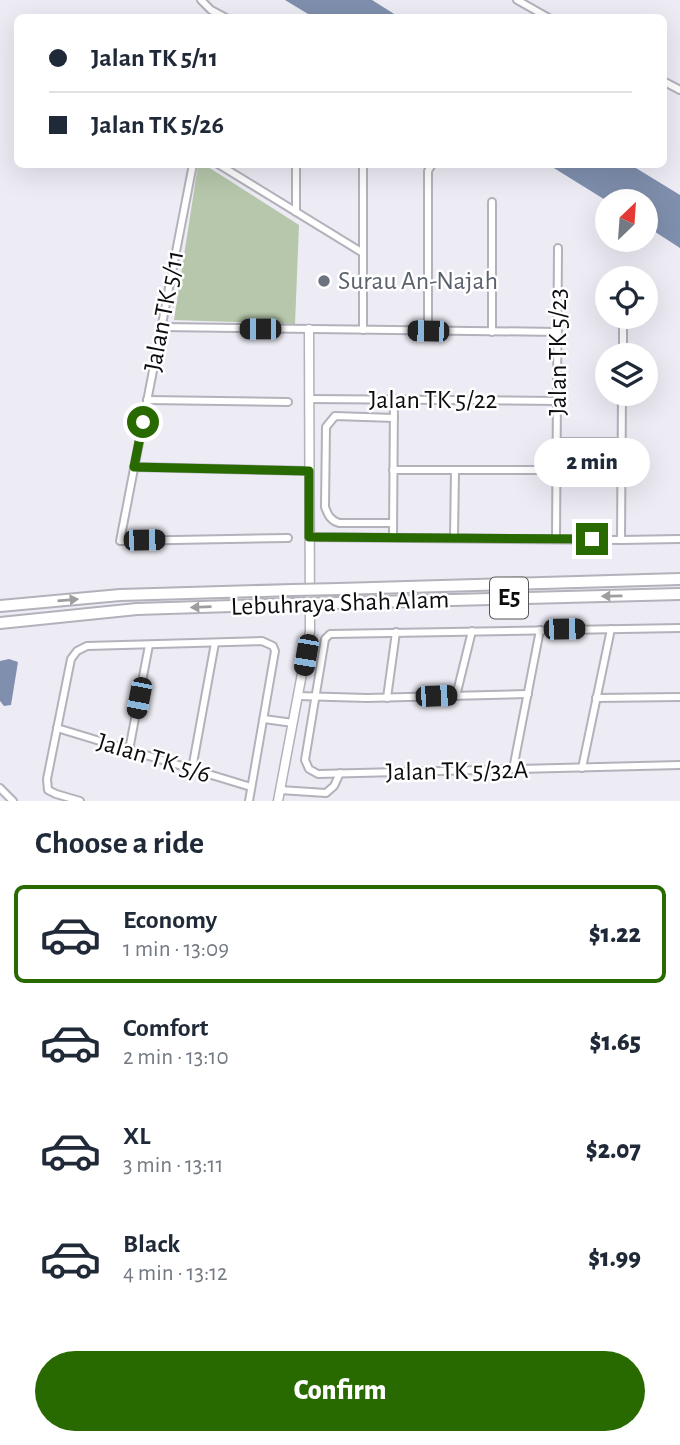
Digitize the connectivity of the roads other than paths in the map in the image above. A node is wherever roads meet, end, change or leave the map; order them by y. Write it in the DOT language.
graph roads {
  1 [pos="201,0"];
  2 [pos="517,0"];
  3 [pos="218,14"];
  4 [pos="542,14"];
  5 [pos="192,168"];
  6 [pos="224,168"];
  7 [pos="296,168"];
  8 [pos="362,168"];
  9 [pos="430,168"];
  10 [pos="492,202"];
  11 [pos="296,212"];
  12 [pos="558,248"];
  13 [pos="362,253"];
  14 [pos="161,327"];
  15 [pos="309,329"];
  16 [pos="363,330"];
  17 [pos="428,331"];
  18 [pos="492,332"];
  19 [pos="558,332"];
  20 [pos="309,399"];
  21 [pos="147,400"];
  22 [pos="394,400"];
  23 [pos="558,401"];
  24 [pos="289,402"];
  25 [pos="622,406"];
  26 [pos="394,418"];
  27 [pos="557,442"];
  28 [pos="622,442"];
  29 [pos="134,467"];
  30 [pos="393,470"];
  31 [pos="455,470"];
  32 [pos="557,470"];
  33 [pos="309,471"];
  34 [pos="393,523"];
  35 [pos="309,537"];
  36 [pos="393,537"];
  37 [pos="288,538"];
  38 [pos="454,538"];
  39 [pos="556,539"];
  40 [pos="680,539"];
  41 [pos="621,540"];
  42 [pos="680,579"];
  43 [pos="680,594"];
  44 [pos="0,606"];
  45 [pos="0,622"];
  46 [pos="680,628"];
  47 [pos="611,629"];
  48 [pos="540,630"];
  49 [pos="472,631"];
  50 [pos="396,632"];
  51 [pos="215,643"];
  52 [pos="149,645"];
  53 [pos="527,694"];
  54 [pos="298,696"];
  55 [pos="456,696"];
  56 [pos="316,697"];
  57 [pos="680,697"];
  58 [pos="387,698"];
  59 [pos="596,698"];
  60 [pos="264,719"];
  61 [pos="293,723"];
  62 [pos="57,728"];
  63 [pos="129,750"];
  64 [pos="680,765"];
  65 [pos="582,768"];
  66 [pos="192,769"];
  67 [pos="513,769"];
  68 [pos="340,773"];
  69 [pos="251,787"];
  70 [pos="0,788"];
  71 [pos="281,790"];
  72 [pos="13,801"];
  73 [pos="80,801"];
  74 [pos="249,801"];
  75 [pos="278,801"];
  1 -- 3 [label="street"];
  2 -- 4 [label="street"];
  5 -- 14 [label="street, Jalan TK 5/11"];
  6 -- 11 [label="street"];
  7 -- 11 [label="street"];
  8 -- 13 [label="street"];
  9 -- 17 [label="street"];
  10 -- 18 [label="street"];
  11 -- 13 [label="street"];
  12 -- 19 [label="street, Jalan TK 5/23"];
  13 -- 16 [label="street"];
  14 -- 15 [label="street"];
  14 -- 21 [label="street, Jalan TK 5/11"];
  15 -- 16 [label="street"];
  15 -- 20 [label="street"];
  16 -- 17 [label="street"];
  17 -- 18 [label="street"];
  18 -- 19 [label="street"];
  19 -- 23 [label="street, Jalan TK 5/23"];
  20 -- 22 [label="street, Jalan TK 5/22"];
  20 -- 33 [label="street"];
  21 -- 24 [label="street"];
  21 -- 29 [label="street, Jalan TK 5/11"];
  22 -- 23 [label="street, Jalan TK 5/22"];
  22 -- 26 [label="street"];
  23 -- 27 [label="street, Jalan TK 5/23"];
  25 -- 28 [label="street"];
  26 -- 30 [label="street"];
  26 -- 34 [label="street"];
  27 -- 28 [label="street"];
  27 -- 32 [label="street, Jalan TK 5/23"];
  28 -- 41 [label="street"];
  29 -- 33 [label="street"];
  29 -- 37 [label="street, Jalan TK 5/11"];
  30 -- 31 [label="street"];
  30 -- 34 [label="street"];
  31 -- 32 [label="street"];
  31 -- 38 [label="street"];
  32 -- 39 [label="street, Jalan TK 5/23"];
  33 -- 35 [label="street"];
  34 -- 36 [label="street"];
  35 -- 36 [label="street"];
  35 -- 54 [label="street"];
  36 -- 38 [label="street"];
  38 -- 39 [label="street"];
  39 -- 41 [label="street"];
  40 -- 41 [label="street"];
  44 -- 42 [label="highway, Lebuhraya Shah Alam / E5, one-way, bridge"];
  43 -- 45 [label="highway, Lebuhraya Shah Alam / E5, one-way, bridge"];
  46 -- 47 [label="street"];
  47 -- 48 [label="street"];
  47 -- 59 [label="street"];
  48 -- 49 [label="street"];
  48 -- 53 [label="street"];
  49 -- 50 [label="street"];
  49 -- 55 [label="street"];
  50 -- 56 [label="street"];
  50 -- 58 [label="street"];
  51 -- 52 [label="street"];
  51 -- 60 [label="street"];
  51 -- 66 [label="street"];
  52 -- 62 [label="street"];
  52 -- 63 [label="street"];
  53 -- 55 [label="street"];
  53 -- 67 [label="street"];
  54 -- 56 [label="street"];
  54 -- 61 [label="street"];
  55 -- 58 [label="street"];
  56 -- 58 [label="street"];
  56 -- 68 [label="street, Jalan TK 5/32A"];
  57 -- 59 [label="street"];
  59 -- 65 [label="street"];
  60 -- 61 [label="street"];
  60 -- 69 [label="street"];
  61 -- 71 [label="street"];
  62 -- 63 [label="street, Jalan TK 5/6"];
  62 -- 73 [label="street"];
  63 -- 66 [label="street, Jalan TK 5/6"];
  64 -- 65 [label="street, Jalan TK 5/32A"];
  65 -- 67 [label="street, Jalan TK 5/32A"];
  66 -- 69 [label="street, Jalan TK 5/6"];
  67 -- 68 [label="street, Jalan TK 5/32A"];
  68 -- 71 [label="street"];
  69 -- 74 [label="street"];
  70 -- 72 [label="street"];
  71 -- 75 [label="street"];
}
